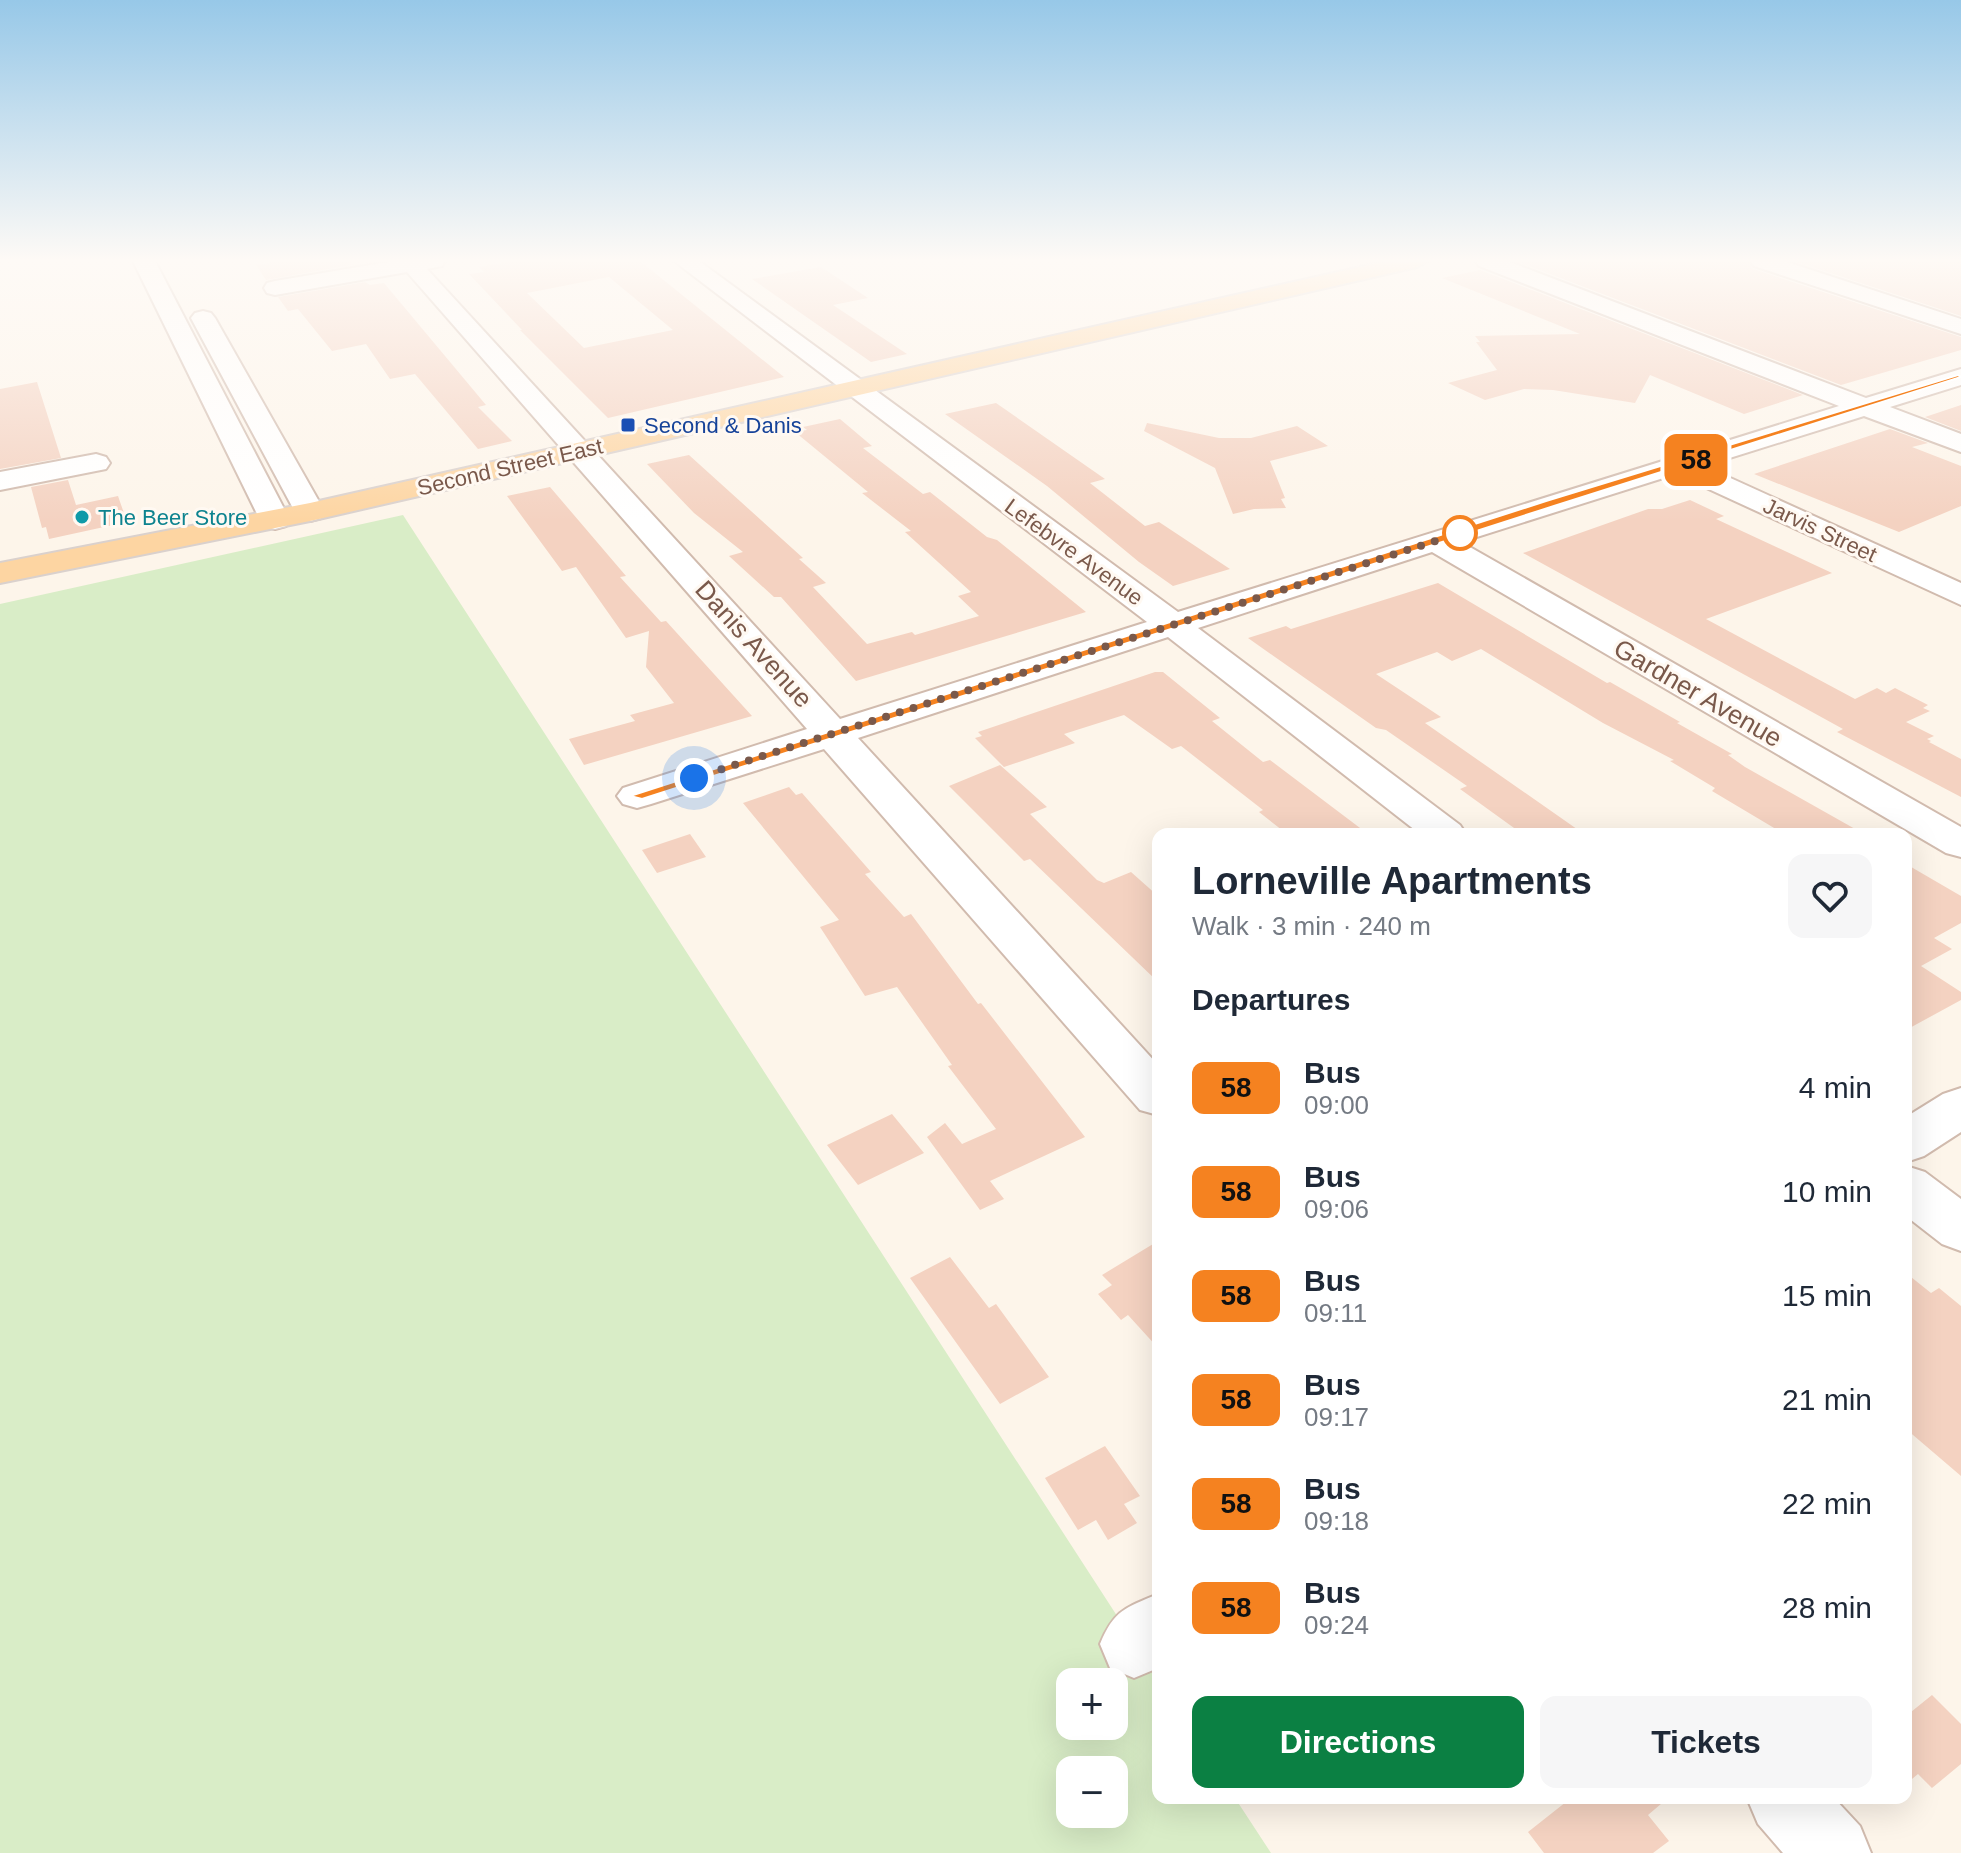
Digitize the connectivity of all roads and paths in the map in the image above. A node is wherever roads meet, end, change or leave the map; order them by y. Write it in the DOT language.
graph roads {
  1 [pos="188,347"];
  2 [pos="219,347"];
  3 [pos="494,347"];
  4 [pos="798,347"];
  5 [pos="1036,347"];
  6 [pos="1711,347"];
  7 [pos="1961,377"];
  8 [pos="853,389"];
  9 [pos="1865,407"];
  10 [pos="1961,444"];
  11 [pos="581,451"];
  12 [pos="96,463"];
  13 [pos="1679,465"];
  14 [pos="0,481"];
  15 [pos="310,512"];
  16 [pos="275,520"];
  17 [pos="164,541"];
  18 [pos="1436,541"];
  19 [pos="0,573"];
  20 [pos="0,590"];
  21 [pos="1961,595"];
  22 [pos="1172,624"];
  23 [pos="833,733"];
  24 [pos="637,796"];
  25 [pos="1438,828"];
  26 [pos="1961,844"];
  27 [pos="1152,1090"];
  28 [pos="1961,1107"];
  29 [pos="1912,1138"];
  30 [pos="1912,1192"];
  31 [pos="1961,1229"];
  32 [pos="1789,1804"];
  33 [pos="1833,1853"];
  1 -- 16 [label="street"];
  2 -- 15 [label="street"];
  3 -- 11 [label="street, Danis Avenue"];
  4 -- 8 [label="street, Lefebvre Avenue"];
  5 -- 8 [label="main road, Second Street East"];
  6 -- 9 [label="street"];
  7 -- 9 [label="street"];
  8 -- 11 [label="main road, Second Street East"];
  8 -- 22 [label="street, Lefebvre Avenue"];
  9 -- 10 [label="street"];
  9 -- 13 [label="street"];
  11 -- 15 [label="main road, Second Street East"];
  11 -- 23 [label="street, Danis Avenue"];
  12 -- 14 [label="street"];
  13 -- 18 [label="street"];
  13 -- 21 [label="street, Jarvis Street"];
  15 -- 16 [label="main road, Second Street East"];
  16 -- 17 [label="main road, Second Street East"];
  17 -- 19 [label="main road, Second Street East"];
  17 -- 20 [label="main road, Second Street East"];
  18 -- 22 [label="street"];
  18 -- 26 [label="street, Gardner Avenue"];
  22 -- 23 [label="street"];
  22 -- 25 [label="street, Lefebvre Avenue"];
  23 -- 24 [label="street"];
  23 -- 27 [label="street, Danis Avenue"];
  28 -- 29 [label="street"];
  30 -- 31 [label="street"];
  32 -- 33 [label="street"];
}
